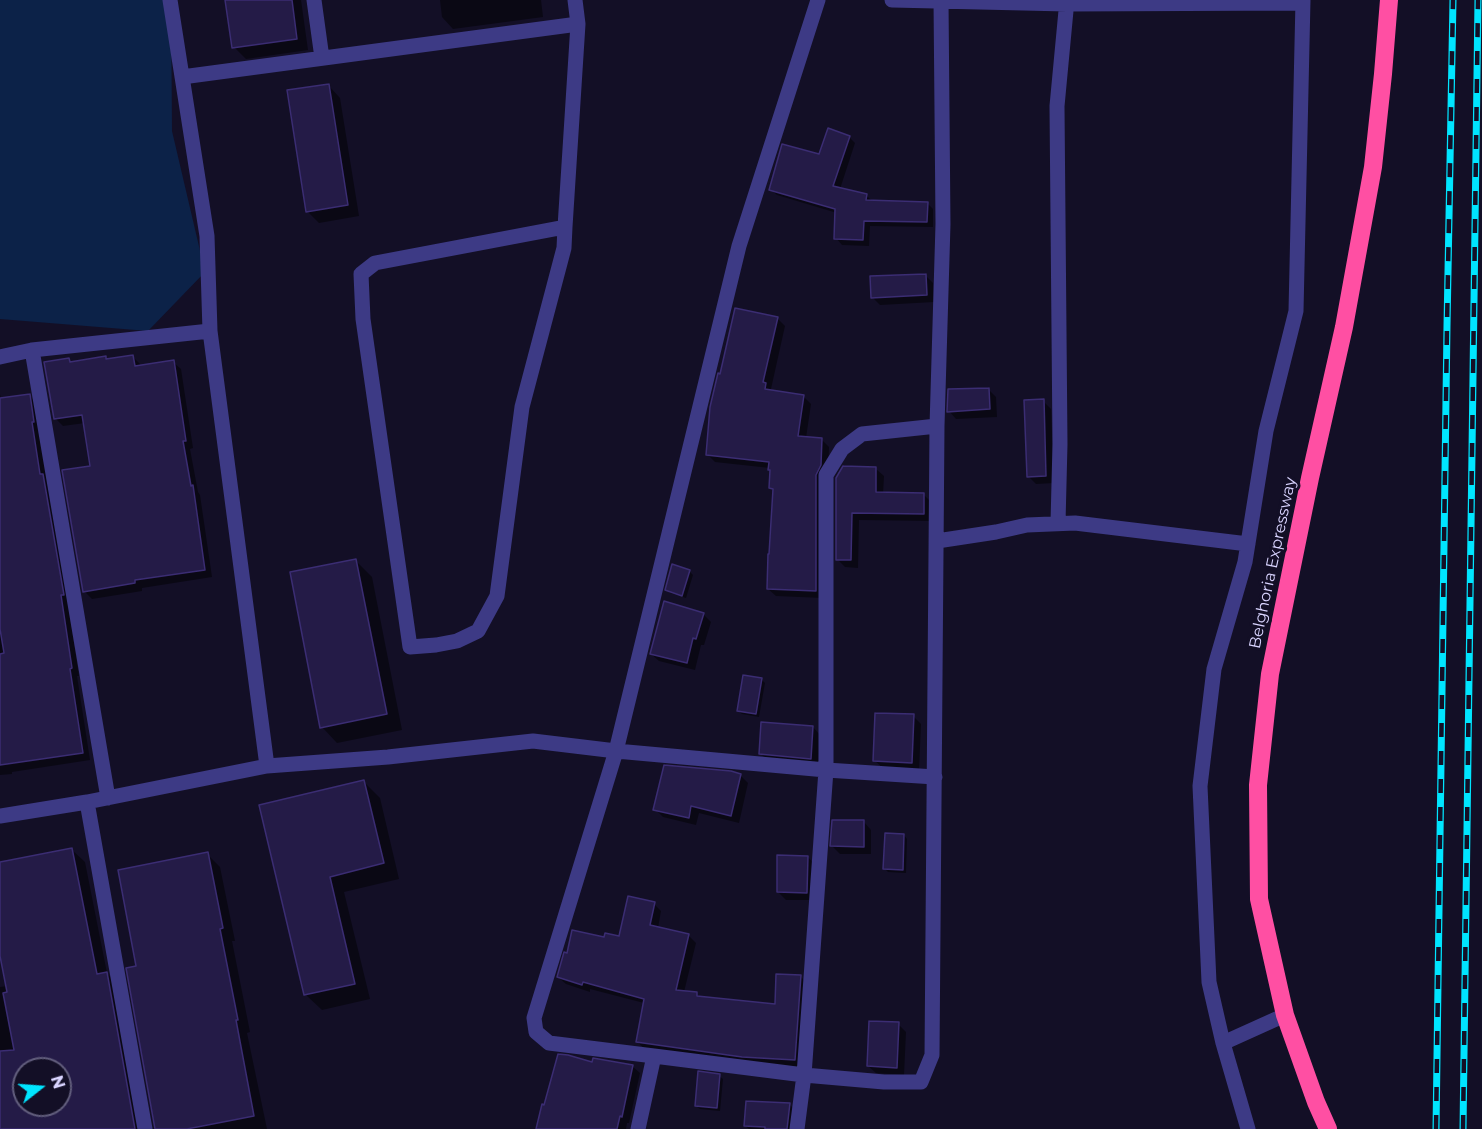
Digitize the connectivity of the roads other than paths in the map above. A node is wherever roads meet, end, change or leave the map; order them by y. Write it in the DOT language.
graph roads {
  1 [pos="170,0"];
  2 [pos="314,0"];
  3 [pos="575,0"];
  4 [pos="818,0"];
  5 [pos="892,0"];
  6 [pos="1389,0"];
  7 [pos="941,1"];
  8 [pos="1067,2"];
  9 [pos="1303,2"];
  10 [pos="578,24"];
  11 [pos="322,58"];
  12 [pos="182,77"];
  13 [pos="565,227"];
  14 [pos="210,331"];
  15 [pos="32,350"];
  16 [pos="0,357"];
  17 [pos="937,426"];
  18 [pos="1058,524"];
  19 [pos="937,541"];
  20 [pos="1248,544"];
  21 [pos="616,751"];
  22 [pos="267,766"];
  23 [pos="826,770"];
  24 [pos="935,777"];
  25 [pos="108,798"];
  26 [pos="87,802"];
  27 [pos="0,816"];
  28 [pos="1285,1015"];
  29 [pos="1223,1043"];
  30 [pos="654,1056"];
  31 [pos="804,1075"];
  32 [pos="145,1129"];
  33 [pos="638,1129"];
  34 [pos="797,1129"];
  35 [pos="1248,1129"];
  36 [pos="1328,1129"];
  1 -- 12 [label="street"];
  2 -- 11 [label="street"];
  3 -- 10 [label="street"];
  4 -- 21 [label="street"];
  5 -- 7 [label="street"];
  6 -- 28 [label="highway, Belghoria Expressway"];
  7 -- 8 [label="street"];
  7 -- 17 [label="street"];
  8 -- 9 [label="street"];
  8 -- 18 [label="street"];
  9 -- 20 [label="street"];
  10 -- 11 [label="street"];
  10 -- 13 [label="street"];
  11 -- 12 [label="street"];
  12 -- 14 [label="street"];
  13 -- 13 [label="street"];
  14 -- 15 [label="street"];
  14 -- 22 [label="street"];
  15 -- 16 [label="street"];
  15 -- 25 [label="street"];
  17 -- 19 [label="street"];
  17 -- 23 [label="street"];
  18 -- 19 [label="street"];
  18 -- 20 [label="street"];
  19 -- 24 [label="street"];
  20 -- 29 [label="street"];
  21 -- 22 [label="street"];
  21 -- 23 [label="street"];
  21 -- 30 [label="street"];
  22 -- 25 [label="street"];
  23 -- 24 [label="street"];
  23 -- 31 [label="street"];
  24 -- 31 [label="street"];
  25 -- 26 [label="street"];
  26 -- 27 [label="street"];
  26 -- 32 [label="street"];
  28 -- 29 [label="street"];
  28 -- 36 [label="highway, Belghoria Expressway"];
  29 -- 35 [label="street"];
  30 -- 31 [label="street"];
  30 -- 33 [label="street"];
  31 -- 34 [label="street"];
}
